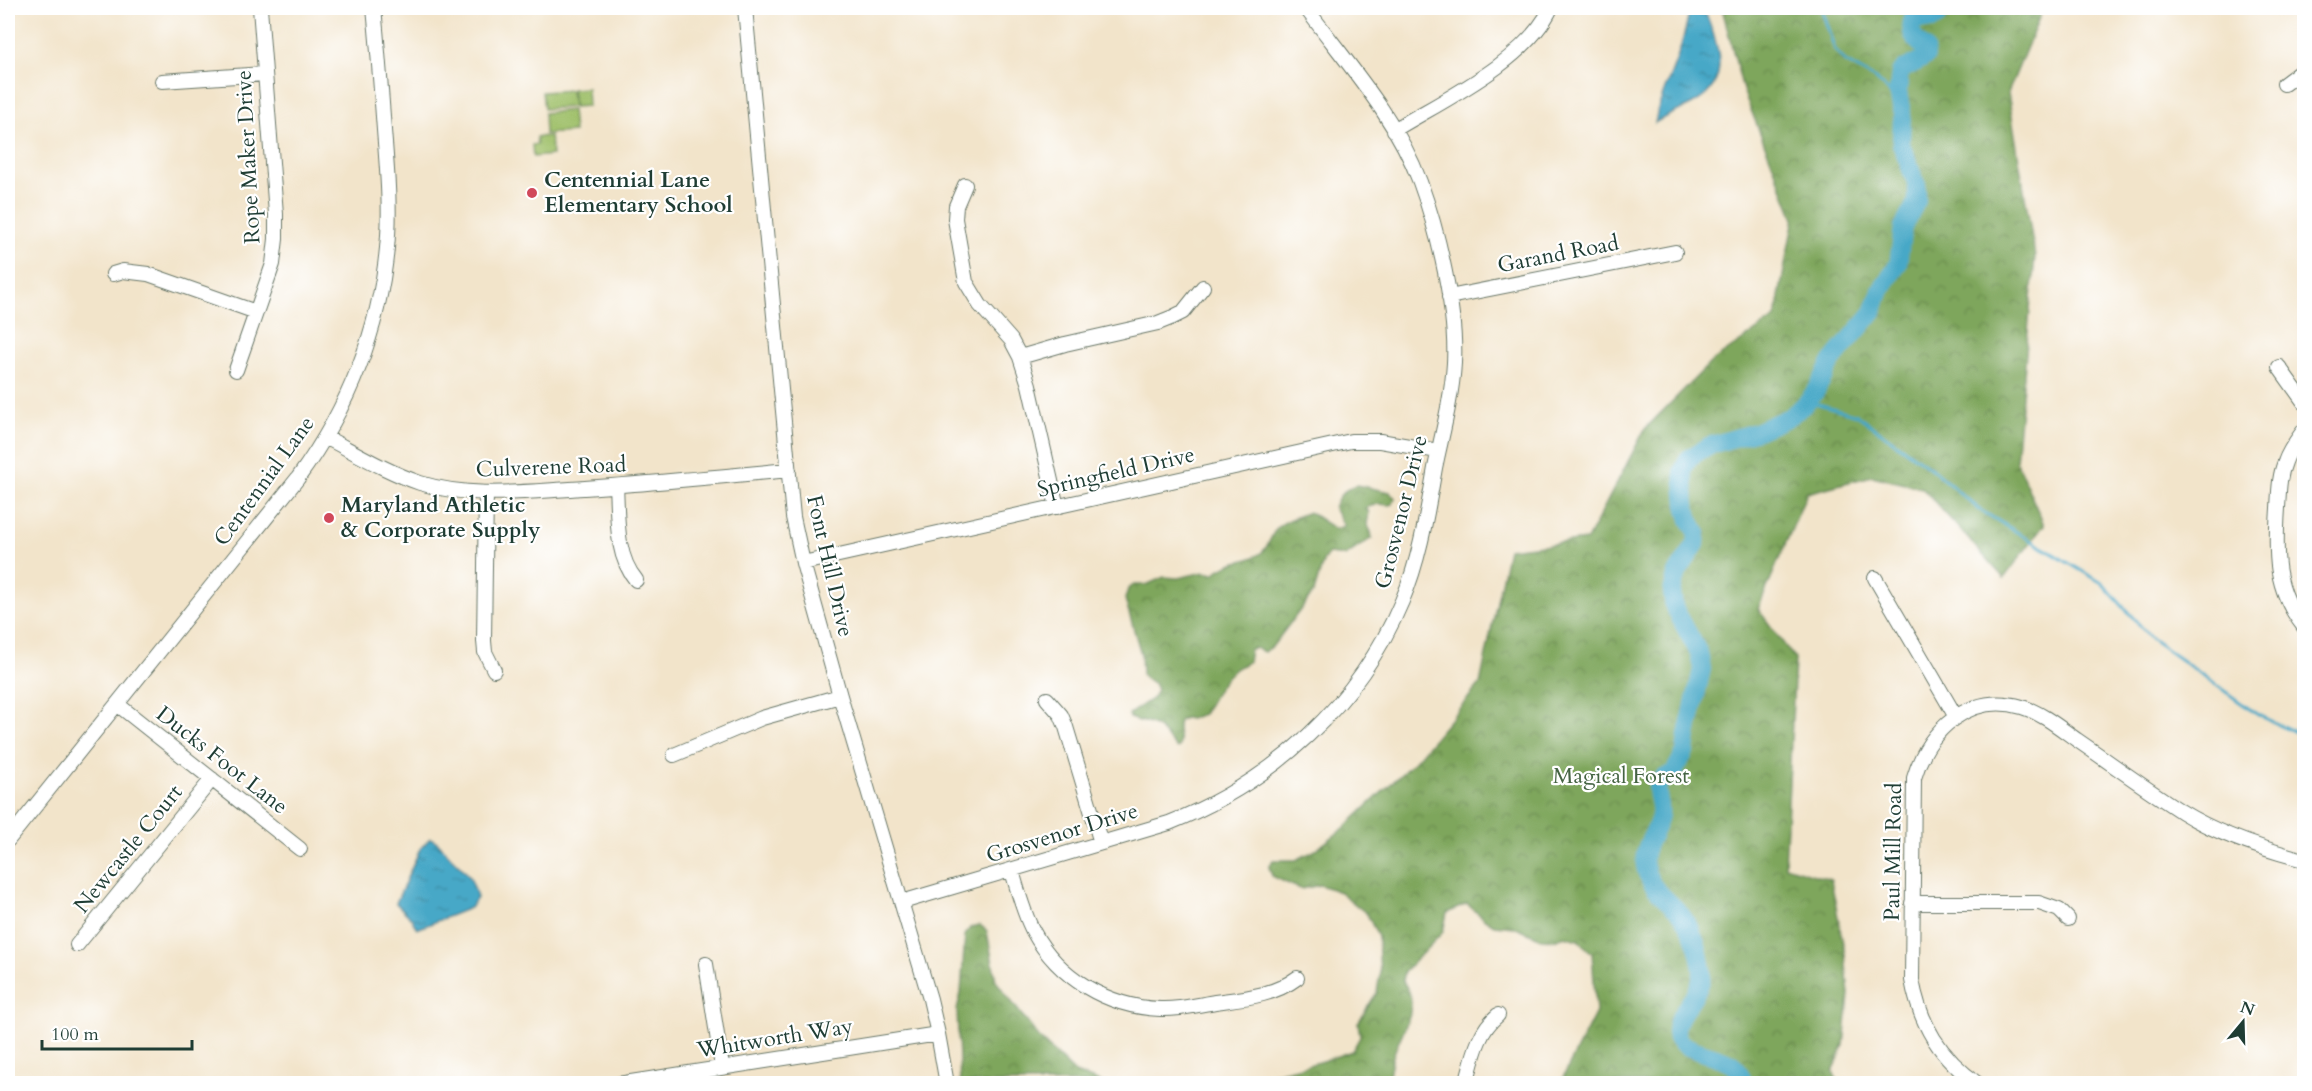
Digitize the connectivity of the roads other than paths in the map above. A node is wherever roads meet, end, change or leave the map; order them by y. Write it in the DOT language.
graph roads {
  1 [pos="260,8"];
  2 [pos="374,8"];
  3 [pos="745,8"];
  4 [pos="1306,8"];
  5 [pos="1551,8"];
  6 [pos="2304,69"];
  7 [pos="265,74"];
  8 [pos="162,81"];
  9 [pos="2284,84"];
  10 [pos="1394,130"];
  11 [pos="965,185"];
  12 [pos="1675,252"];
  13 [pos="114,274"];
  14 [pos="1203,287"];
  15 [pos="1449,297"];
  16 [pos="256,312"];
  17 [pos="1020,357"];
  18 [pos="2279,367"];
  19 [pos="236,370"];
  20 [pos="2304,402"];
  21 [pos="2304,430"];
  22 [pos="325,437"];
  23 [pos="1438,451"];
  24 [pos="789,470"];
  25 [pos="616,486"];
  26 [pos="486,493"];
  27 [pos="1057,507"];
  28 [pos="803,563"];
  29 [pos="1875,578"];
  30 [pos="636,580"];
  31 [pos="2304,627"];
  32 [pos="494,670"];
  33 [pos="840,696"];
  34 [pos="1047,699"];
  35 [pos="117,704"];
  36 [pos="1956,717"];
  37 [pos="674,755"];
  38 [pos="212,779"];
  39 [pos="8,840"];
  40 [pos="1101,843"];
  41 [pos="300,849"];
  42 [pos="2304,860"];
  43 [pos="1011,871"];
  44 [pos="902,902"];
  45 [pos="1912,903"];
  46 [pos="2068,919"];
  47 [pos="77,945"];
  48 [pos="706,964"];
  49 [pos="1297,978"];
  50 [pos="1498,1014"];
  51 [pos="938,1034"];
  52 [pos="722,1067"];
  53 [pos="618,1083"];
  54 [pos="947,1083"];
  55 [pos="1466,1083"];
  56 [pos="1977,1083"];
  1 -- 7 [label="street, Rope Maker Drive"];
  2 -- 22 [label="street, Centennial Lane"];
  3 -- 24 [label="street, Font Hill Drive"];
  4 -- 10 [label="street, Grosvenor Drive"];
  5 -- 10 [label="street"];
  6 -- 9 [label="street"];
  7 -- 8 [label="street"];
  7 -- 16 [label="street, Rope Maker Drive"];
  10 -- 15 [label="street, Grosvenor Drive"];
  11 -- 17 [label="street"];
  12 -- 15 [label="street, Garand Road"];
  13 -- 16 [label="street"];
  14 -- 17 [label="street"];
  15 -- 23 [label="street, Grosvenor Drive"];
  16 -- 19 [label="street, Rope Maker Drive"];
  17 -- 27 [label="street"];
  18 -- 20 [label="street"];
  21 -- 31 [label="street"];
  22 -- 26 [label="street, Culverene Road"];
  22 -- 35 [label="street, Centennial Lane"];
  23 -- 27 [label="street, Springfield Drive"];
  23 -- 40 [label="street, Grosvenor Drive"];
  24 -- 25 [label="street, Culverene Road"];
  24 -- 28 [label="street, Font Hill Drive"];
  25 -- 26 [label="street, Culverene Road"];
  25 -- 30 [label="street"];
  26 -- 32 [label="street"];
  27 -- 28 [label="street, Springfield Drive"];
  28 -- 33 [label="street, Font Hill Drive"];
  29 -- 36 [label="street"];
  33 -- 37 [label="street"];
  33 -- 44 [label="street, Font Hill Drive"];
  34 -- 40 [label="street"];
  35 -- 38 [label="street, Ducks Foot Lane"];
  35 -- 39 [label="street, Centennial Lane"];
  36 -- 42 [label="street, Paul Mill Road"];
  36 -- 45 [label="street, Paul Mill Road"];
  38 -- 41 [label="street, Ducks Foot Lane"];
  38 -- 47 [label="street, Newcastle Court"];
  40 -- 43 [label="street, Grosvenor Drive"];
  43 -- 44 [label="street, Grosvenor Drive"];
  43 -- 49 [label="street"];
  44 -- 51 [label="street, Font Hill Drive"];
  45 -- 46 [label="street"];
  45 -- 56 [label="street, Paul Mill Road"];
  48 -- 52 [label="street"];
  50 -- 55 [label="street"];
  51 -- 52 [label="street, Whitworth Way"];
  51 -- 54 [label="street, Font Hill Drive"];
  52 -- 53 [label="street, Whitworth Way"];
}
